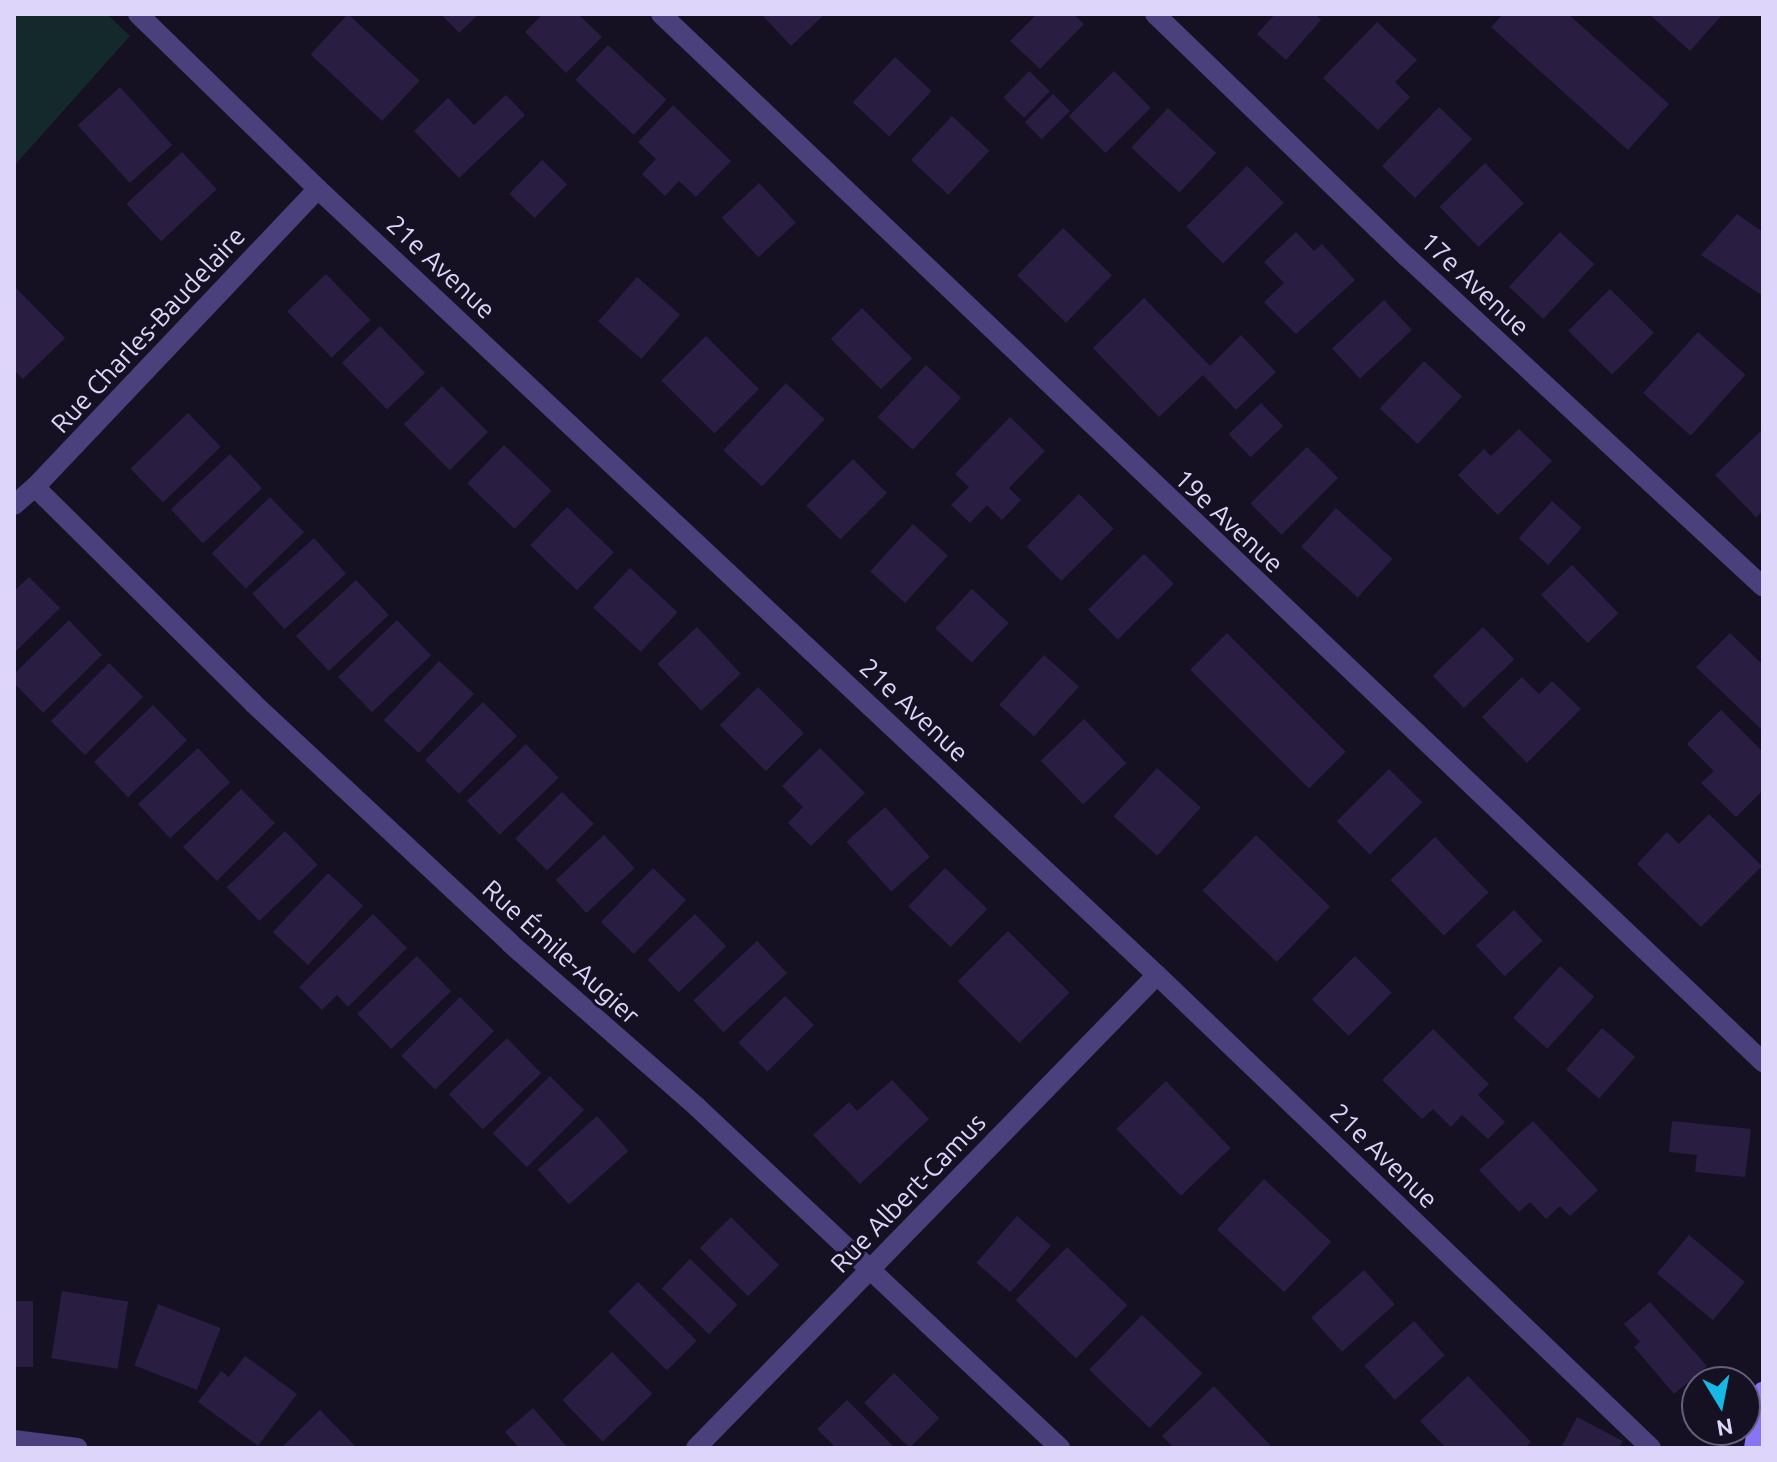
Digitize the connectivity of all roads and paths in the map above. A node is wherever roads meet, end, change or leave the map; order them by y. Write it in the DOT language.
graph roads {
  1 [pos="138,14"];
  2 [pos="661,14"];
  3 [pos="1155,14"];
  4 [pos="318,189"];
  5 [pos="35,487"];
  6 [pos="14,505"];
  7 [pos="1763,587"];
  8 [pos="1157,975"];
  9 [pos="1763,1062"];
  10 [pos="870,1269"];
  11 [pos="1763,1392"];
  12 [pos="14,1440"];
  13 [pos="78,1448"];
  14 [pos="696,1448"];
  15 [pos="1060,1448"];
  16 [pos="1651,1448"];
  17 [pos="1754,1448"];
  1 -- 4 [label="street, 21e Avenue"];
  2 -- 9 [label="street, 19e Avenue"];
  3 -- 7 [label="street, 17e Avenue"];
  4 -- 5 [label="street, Rue Charles-Baudelaire"];
  4 -- 8 [label="street, 21e Avenue"];
  5 -- 6 [label="street, Rue Charles-Baudelaire"];
  5 -- 10 [label="street, Rue Émile-Augier"];
  8 -- 10 [label="street, Rue Albert-Camus"];
  8 -- 16 [label="street, 21e Avenue"];
  10 -- 14 [label="street, Rue Albert-Camus"];
  10 -- 15 [label="street, Rue Émile-Augier"];
  11 -- 17 [label="street"];
  12 -- 13 [label="street"];
}
